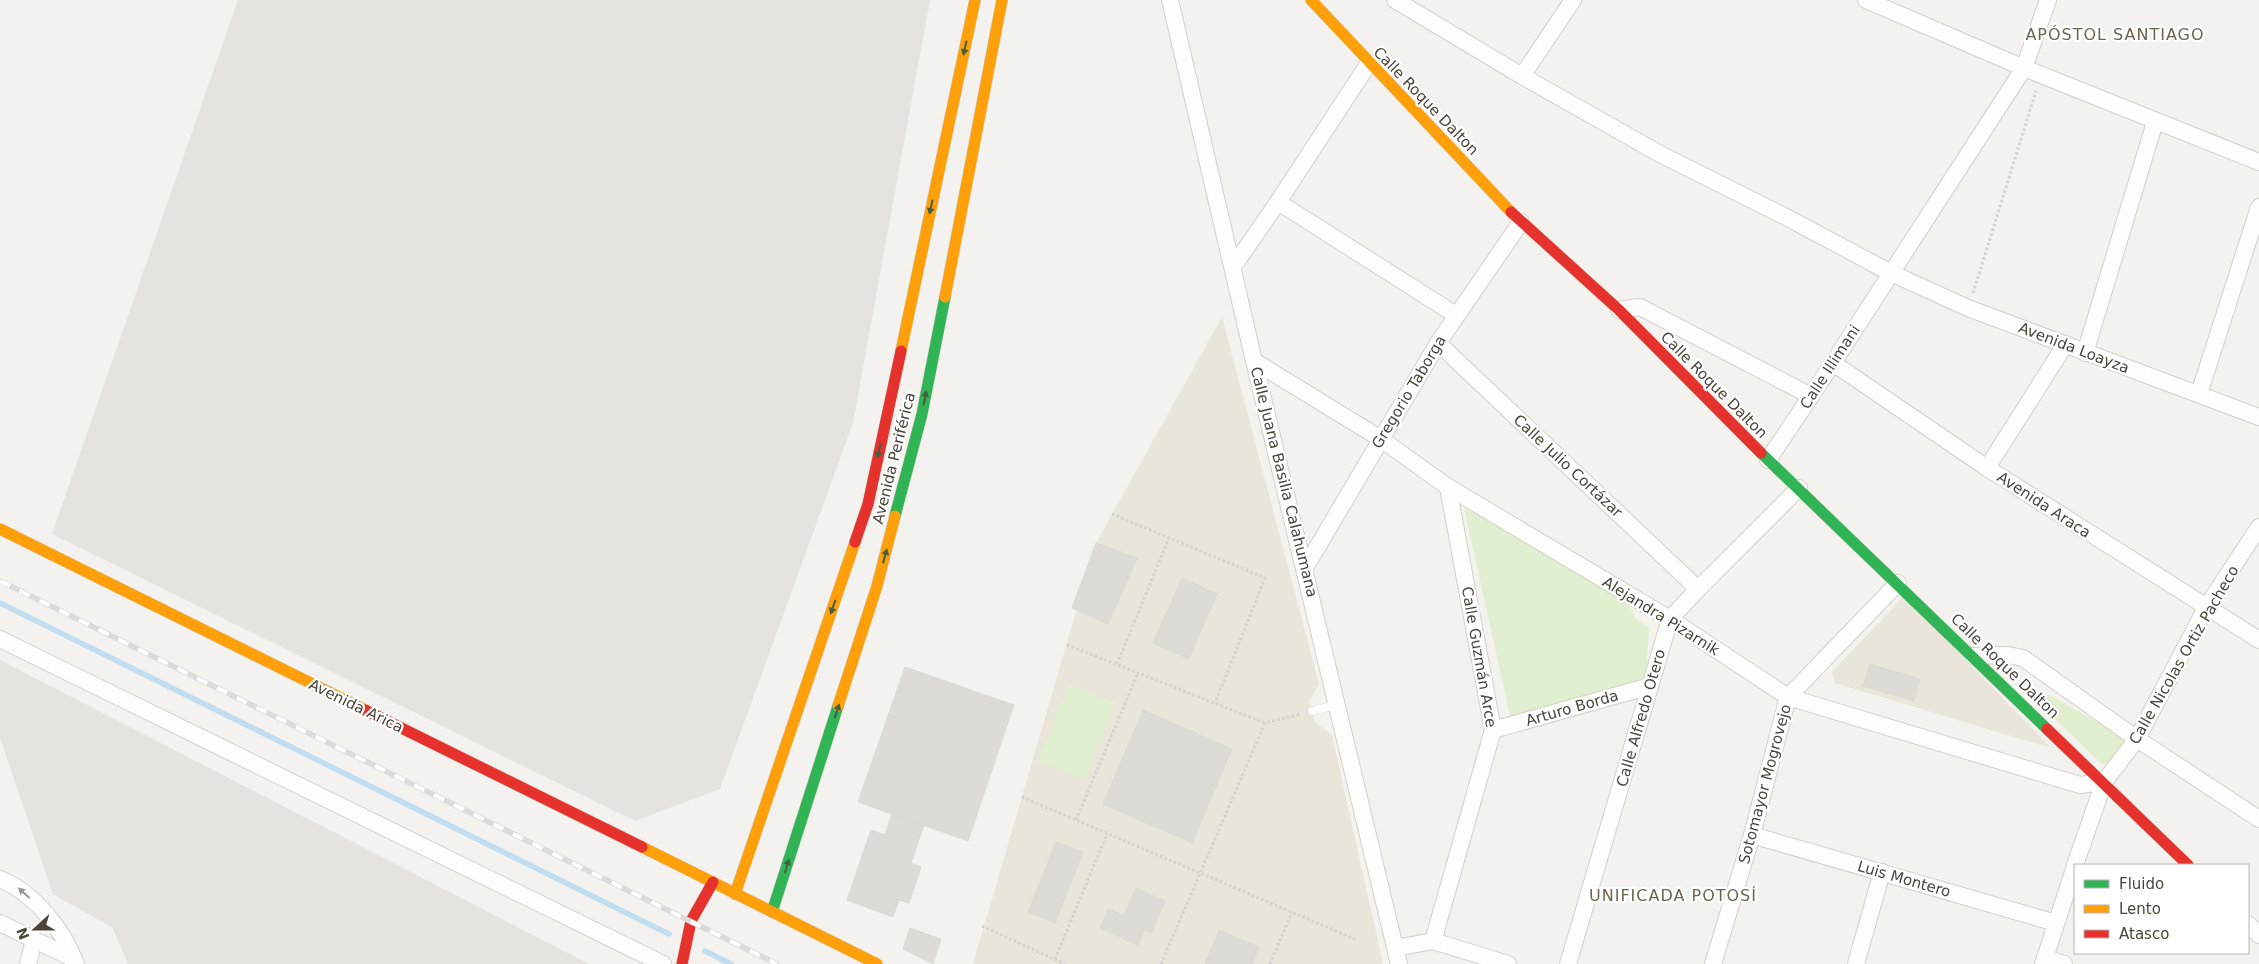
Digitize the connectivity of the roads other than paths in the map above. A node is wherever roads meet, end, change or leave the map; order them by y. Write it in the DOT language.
graph roads {
  1 [pos="975,0"];
  2 [pos="1002,0"];
  3 [pos="1170,0"];
  4 [pos="1311,0"];
  5 [pos="1573,0"];
  6 [pos="1866,0"];
  7 [pos="2048,0"];
  8 [pos="1398,1"];
  9 [pos="1369,63"];
  10 [pos="2024,68"];
  11 [pos="1522,76"];
  12 [pos="2155,122"];
  13 [pos="2259,162"];
  14 [pos="1278,202"];
  15 [pos="2259,207"];
  16 [pos="1521,222"];
  17 [pos="1233,267"];
  18 [pos="1891,273"];
  19 [pos="1619,310"];
  20 [pos="1456,315"];
  21 [pos="1438,343"];
  22 [pos="2065,345"];
  23 [pos="2085,353"];
  24 [pos="1254,361"];
  25 [pos="1833,363"];
  26 [pos="2199,394"];
  27 [pos="1811,396"];
  28 [pos="2259,417"];
  29 [pos="1381,438"];
  30 [pos="1768,460"];
  31 [pos="1987,468"];
  32 [pos="1448,487"];
  33 [pos="1799,488"];
  34 [pos="2259,527"];
  35 [pos="0,529"];
  36 [pos="1305,568"];
  37 [pos="1898,584"];
  38 [pos="1698,589"];
  39 [pos="2206,608"];
  40 [pos="1670,620"];
  41 [pos="0,639"];
  42 [pos="2259,640"];
  43 [pos="1973,656"];
  44 [pos="1650,686"];
  45 [pos="1788,697"];
  46 [pos="1336,705"];
  47 [pos="1312,711"];
  48 [pos="1494,730"];
  49 [pos="2137,739"];
  50 [pos="2104,782"];
  51 [pos="2259,819"];
  52 [pos="1752,835"];
  53 [pos="2076,864"];
  54 [pos="2187,864"];
  55 [pos="2074,869"];
  56 [pos="1882,872"];
  57 [pos="0,879"];
  58 [pos="713,882"];
  59 [pos="735,894"];
  60 [pos="772,912"];
  61 [pos="0,923"];
  62 [pos="2056,923"];
  63 [pos="2249,925"];
  64 [pos="2259,935"];
  65 [pos="34,939"];
  66 [pos="1433,941"];
  67 [pos="1398,956"];
  68 [pos="2044,961"];
  69 [pos="75,962"];
  70 [pos="28,964"];
  71 [pos="663,964"];
  72 [pos="682,964"];
  73 [pos="877,964"];
  74 [pos="1508,964"];
  75 [pos="1568,964"];
  76 [pos="1713,964"];
  77 [pos="1856,964"];
  78 [pos="2064,964"];
  1 -- 59 [label="street, Avenida Periférica, one-way"];
  60 -- 2 [label="street, Avenida Periférica, one-way"];
  3 -- 17 [label="street, Calle Juana Basilia Calahumana"];
  4 -- 9 [label="street, Calle Roque Dalton"];
  5 -- 11 [label="street"];
  6 -- 10 [label="street"];
  7 -- 10 [label="street, Calle Illimani"];
  8 -- 11 [label="street, Avenida Loayza"];
  9 -- 14 [label="street"];
  9 -- 16 [label="street, Calle Roque Dalton"];
  10 -- 12 [label="street"];
  10 -- 18 [label="street, Calle Illimani"];
  11 -- 18 [label="street, Avenida Loayza"];
  12 -- 13 [label="street"];
  12 -- 23 [label="street"];
  14 -- 17 [label="street"];
  14 -- 20 [label="street"];
  15 -- 26 [label="street"];
  16 -- 19 [label="street, Calle Roque Dalton"];
  16 -- 20 [label="street, Gregorio Taborga"];
  17 -- 24 [label="street, Calle Juana Basilia Calahumana"];
  18 -- 22 [label="street, Avenida Loayza"];
  18 -- 25 [label="street, Calle Illimani"];
  19 -- 27 [label="street"];
  19 -- 30 [label="street, Calle Roque Dalton"];
  20 -- 21 [label="street, Gregorio Taborga"];
  21 -- 29 [label="street, Gregorio Taborga"];
  21 -- 38 [label="street, Calle Julio Cortázar"];
  22 -- 23 [label="street, Avenida Loayza"];
  22 -- 31 [label="street"];
  23 -- 26 [label="street, Avenida Loayza"];
  24 -- 29 [label="street, Alejandra Pizarnik"];
  24 -- 36 [label="street, Calle Juana Basilia Calahumana"];
  25 -- 27 [label="street, Calle Illimani"];
  25 -- 31 [label="street, Avenida Araca"];
  26 -- 28 [label="street, Avenida Loayza"];
  27 -- 30 [label="street, Calle Illimani"];
  29 -- 32 [label="street, Alejandra Pizarnik"];
  29 -- 36 [label="street, Gregorio Taborga"];
  30 -- 33 [label="street, Calle Roque Dalton"];
  31 -- 39 [label="street, Avenida Araca"];
  32 -- 40 [label="street, Alejandra Pizarnik"];
  32 -- 48 [label="street, Calle Guzmán Arce"];
  33 -- 37 [label="street, Calle Roque Dalton"];
  33 -- 38 [label="street, Calle Alfredo Otero"];
  34 -- 39 [label="street, Calle Nicolas Ortiz Pacheco"];
  35 -- 58 [label="street, Avenida Arica"];
  36 -- 46 [label="street, Calle Juana Basilia Calahumana"];
  37 -- 43 [label="street, Calle Roque Dalton"];
  37 -- 45 [label="street, Sotomayor Mogrovejo"];
  38 -- 40 [label="street, Calle Alfredo Otero"];
  39 -- 42 [label="street, Avenida Araca"];
  39 -- 49 [label="street, Calle Nicolas Ortiz Pacheco"];
  40 -- 44 [label="street, Calle Alfredo Otero"];
  40 -- 45 [label="street, Alejandra Pizarnik"];
  41 -- 71 [label="street"];
  43 -- 49 [label="street"];
  43 -- 50 [label="street, Calle Roque Dalton"];
  44 -- 48 [label="street, Arturo Borda"];
  44 -- 75 [label="street, Calle Alfredo Otero"];
  45 -- 50 [label="street, Alejandra Pizarnik"];
  45 -- 52 [label="street, Sotomayor Mogrovejo"];
  46 -- 47 [label="lane"];
  46 -- 67 [label="street, Calle Juana Basilia Calahumana"];
  48 -- 66 [label="street, Calle Guzmán Arce"];
  49 -- 50 [label="street, Calle Nicolas Ortiz Pacheco"];
  49 -- 51 [label="street"];
  50 -- 53 [label="street, Calle Nicolas Ortiz Pacheco"];
  50 -- 54 [label="street, Calle Roque Dalton"];
  52 -- 56 [label="street, Luis Montero"];
  52 -- 76 [label="street, Sotomayor Mogrovejo"];
  55 -- 62 [label="street, Calle Nicolas Ortiz Pacheco"];
  56 -- 62 [label="street, Luis Montero"];
  56 -- 77 [label="street"];
  69 -- 57 [label="street, one-way"];
  58 -- 59 [label="street, Avenida Arica"];
  58 -- 72 [label="street"];
  59 -- 60 [label="street, Avenida Arica"];
  60 -- 73 [label="street, Avenida Arica"];
  61 -- 65 [label="street"];
  62 -- 68 [label="street, Calle Nicolas Ortiz Pacheco"];
  63 -- 64 [label="street"];
  65 -- 69 [label="street"];
  65 -- 70 [label="street"];
  66 -- 67 [label="street"];
  66 -- 74 [label="street"];
  68 -- 78 [label="street"];
}
